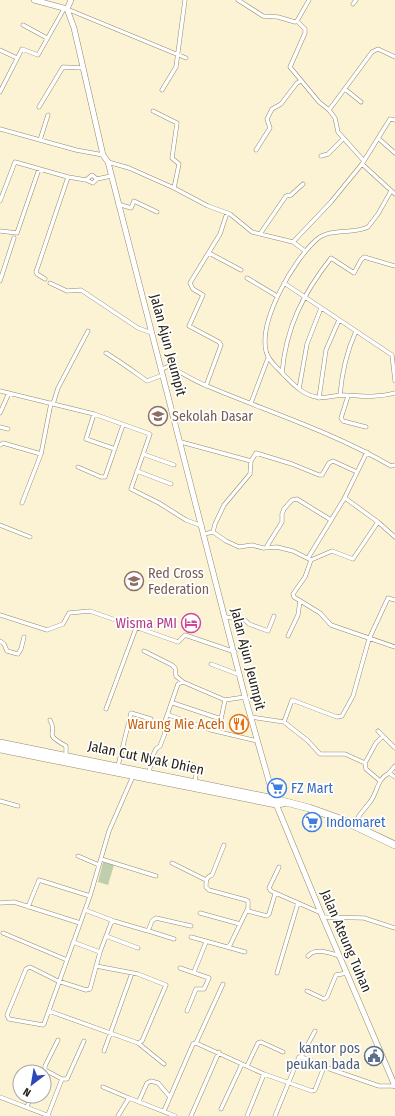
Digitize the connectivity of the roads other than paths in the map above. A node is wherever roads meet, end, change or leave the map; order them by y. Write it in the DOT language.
graph roads {
  1 [pos="34,0"];
  2 [pos="71,0"];
  3 [pos="185,0"];
  4 [pos="238,0"];
  5 [pos="309,0"];
  6 [pos="356,0"];
  7 [pos="353,4"];
  8 [pos="69,10"];
  9 [pos="297,20"];
  10 [pos="23,25"];
  11 [pos="48,38"];
  12 [pos="0,50"];
  13 [pos="177,53"];
  14 [pos="395,57"];
  15 [pos="17,58"];
  16 [pos="186,58"];
  17 [pos="83,68"];
  18 [pos="301,81"];
  19 [pos="345,89"];
  20 [pos="162,90"];
  21 [pos="0,92"];
  22 [pos="361,102"];
  23 [pos="39,108"];
  24 [pos="329,110"];
  25 [pos="154,111"];
  26 [pos="48,115"];
  27 [pos="395,120"];
  28 [pos="0,129"];
  29 [pos="378,138"];
  30 [pos="343,139"];
  31 [pos="40,140"];
  32 [pos="256,150"];
  33 [pos="395,153"];
  34 [pos="103,155"];
  35 [pos="321,156"];
  36 [pos="363,162"];
  37 [pos="110,163"];
  38 [pos="39,170"];
  39 [pos="111,176"];
  40 [pos="68,178"];
  41 [pos="303,184"];
  42 [pos="174,188"];
  43 [pos="391,191"];
  44 [pos="395,194"];
  45 [pos="0,201"];
  46 [pos="118,204"];
  47 [pos="157,212"];
  48 [pos="227,213"];
  49 [pos="0,231"];
  50 [pos="260,234"];
  51 [pos="14,238"];
  52 [pos="293,242"];
  53 [pos="305,251"];
  54 [pos="209,253"];
  55 [pos="395,266"];
  56 [pos="241,270"];
  57 [pos="247,278"];
  58 [pos="45,279"];
  59 [pos="0,281"];
  60 [pos="50,283"];
  61 [pos="284,283"];
  62 [pos="277,296"];
  63 [pos="303,296"];
  64 [pos="321,308"];
  65 [pos="339,320"];
  66 [pos="88,331"];
  67 [pos="356,331"];
  68 [pos="152,333"];
  69 [pos="106,353"];
  70 [pos="394,353"];
  71 [pos="268,358"];
  72 [pos="162,369"];
  73 [pos="282,373"];
  74 [pos="163,375"];
  75 [pos="395,381"];
  76 [pos="206,386"];
  77 [pos="299,389"];
  78 [pos="0,391"];
  79 [pos="9,393"];
  80 [pos="395,393"];
  81 [pos="340,395"];
  82 [pos="348,396"];
  83 [pos="319,398"];
  84 [pos="251,403"];
  85 [pos="52,404"];
  86 [pos="0,413"];
  87 [pos="94,414"];
  88 [pos="124,425"];
  89 [pos="0,427"];
  90 [pos="366,427"];
  91 [pos="8,429"];
  92 [pos="181,442"];
  93 [pos="0,446"];
  94 [pos="115,449"];
  95 [pos="367,452"];
  96 [pos="41,454"];
  97 [pos="143,454"];
  98 [pos="251,461"];
  99 [pos="174,464"];
  100 [pos="395,465"];
  101 [pos="78,466"];
  102 [pos="137,471"];
  103 [pos="357,472"];
  104 [pos="171,484"];
  105 [pos="345,498"];
  106 [pos="22,503"];
  107 [pos="331,520"];
  108 [pos="378,522"];
  109 [pos="0,525"];
  110 [pos="202,526"];
  111 [pos="213,532"];
  112 [pos="204,534"];
  113 [pos="30,537"];
  114 [pos="395,537"];
  115 [pos="267,546"];
  116 [pos="310,559"];
  117 [pos="395,600"];
  118 [pos="300,601"];
  119 [pos="0,615"];
  120 [pos="274,616"];
  121 [pos="226,617"];
  122 [pos="136,628"];
  123 [pos="288,636"];
  124 [pos="24,637"];
  125 [pos="370,639"];
  126 [pos="0,641"];
  127 [pos="395,647"];
  128 [pos="144,651"];
  129 [pos="235,652"];
  130 [pos="211,664"];
  131 [pos="240,675"];
  132 [pos="183,682"];
  133 [pos="245,697"];
  134 [pos="225,700"];
  135 [pos="173,703"];
  136 [pos="106,709"];
  137 [pos="169,715"];
  138 [pos="251,717"];
  139 [pos="151,719"];
  140 [pos="50,720"];
  141 [pos="284,722"];
  142 [pos="378,731"];
  143 [pos="383,736"];
  144 [pos="257,741"];
  145 [pos="0,743"];
  146 [pos="395,748"];
  147 [pos="0,749"];
  148 [pos="66,755"];
  149 [pos="188,763"];
  150 [pos="365,763"];
  151 [pos="118,766"];
  152 [pos="395,766"];
  153 [pos="133,772"];
  154 [pos="149,772"];
  155 [pos="389,773"];
  156 [pos="395,777"];
  157 [pos="379,780"];
  158 [pos="195,782"];
  159 [pos="0,801"];
  160 [pos="275,801"];
  161 [pos="18,806"];
  162 [pos="353,825"];
  163 [pos="395,844"];
  164 [pos="224,845"];
  165 [pos="78,856"];
  166 [pos="102,858"];
  167 [pos="172,863"];
  168 [pos="100,865"];
  169 [pos="279,867"];
  170 [pos="156,876"];
  171 [pos="206,880"];
  172 [pos="275,894"];
  173 [pos="90,896"];
  174 [pos="0,903"];
  175 [pos="298,903"];
  176 [pos="28,907"];
  177 [pos="85,910"];
  178 [pos="247,910"];
  179 [pos="200,913"];
  180 [pos="322,915"];
  181 [pos="114,921"];
  182 [pos="80,923"];
  183 [pos="240,924"];
  184 [pos="191,926"];
  185 [pos="395,928"];
  186 [pos="149,931"];
  187 [pos="3,933"];
  188 [pos="106,936"];
  189 [pos="192,937"];
  190 [pos="174,939"];
  191 [pos="73,942"];
  192 [pos="206,942"];
  193 [pos="227,947"];
  194 [pos="138,948"];
  195 [pos="100,952"];
  196 [pos="245,952"];
  197 [pos="308,956"];
  198 [pos="340,956"];
  199 [pos="67,960"];
  200 [pos="96,966"];
  201 [pos="180,968"];
  202 [pos="194,972"];
  203 [pos="132,973"];
  204 [pos="277,973"];
  205 [pos="347,973"];
  206 [pos="58,981"];
  207 [pos="224,984"];
  208 [pos="307,991"];
  209 [pos="49,1011"];
  210 [pos="187,1011"];
  211 [pos="315,1031"];
  212 [pos="111,1033"];
  213 [pos="58,1040"];
  214 [pos="84,1041"];
  215 [pos="138,1042"];
  216 [pos="196,1042"];
  217 [pos="104,1051"];
  218 [pos="219,1052"];
  219 [pos="283,1052"];
  220 [pos="301,1056"];
  221 [pos="164,1064"];
  222 [pos="242,1064"];
  223 [pos="247,1066"];
  224 [pos="324,1067"];
  225 [pos="264,1074"];
  226 [pos="62,1079"];
  227 [pos="289,1083"];
  228 [pos="395,1086"];
  229 [pos="102,1087"];
  230 [pos="0,1097"];
  231 [pos="170,1097"];
  232 [pos="129,1098"];
  233 [pos="138,1101"];
  234 [pos="28,1104"];
  235 [pos="27,1107"];
  236 [pos="221,1109"];
  237 [pos="164,1111"];
  238 [pos="49,1116"];
  239 [pos="118,1116"];
  240 [pos="175,1116"];
  241 [pos="191,1116"];
  242 [pos="247,1116"];
  243 [pos="275,1116"];
  1 -- 8 [label="street"];
  2 -- 8 [label="street"];
  3 -- 13 [label="street"];
  4 -- 9 [label="street"];
  5 -- 9 [label="street"];
  6 -- 7 [label="street"];
  8 -- 11 [label="street"];
  8 -- 13 [label="street"];
  8 -- 17 [label="street, Jalan Ajun Jeumpit"];
  9 -- 18 [label="street"];
  10 -- 11 [label="street"];
  11 -- 15 [label="street"];
  12 -- 15 [label="street"];
  13 -- 16 [label="street"];
  13 -- 20 [label="street"];
  14 -- 19 [label="street"];
  15 -- 21 [label="street"];
  17 -- 23 [label="street"];
  17 -- 34 [label="street, Jalan Ajun Jeumpit"];
  18 -- 24 [label="street"];
  18 -- 32 [label="street"];
  19 -- 22 [label="street"];
  19 -- 24 [label="street"];
  24 -- 30 [label="street"];
  25 -- 42 [label="street"];
  26 -- 31 [label="street"];
  27 -- 29 [label="street"];
  28 -- 31 [label="street"];
  29 -- 33 [label="street"];
  29 -- 36 [label="street"];
  30 -- 35 [label="street"];
  30 -- 36 [label="street"];
  31 -- 34 [label="street"];
  34 -- 37 [label="street, Jalan Ajun Jeumpit"];
  36 -- 43 [label="street"];
  36 -- 52 [label="street"];
  37 -- 39 [label="street, Jalan Ajun Jeumpit"];
  37 -- 42 [label="street"];
  38 -- 40 [label="street"];
  38 -- 45 [label="street"];
  38 -- 49 [label="street"];
  39 -- 40 [label="street"];
  39 -- 46 [label="street, Jalan Ajun Jeumpit"];
  40 -- 58 [label="street"];
  41 -- 50 [label="street"];
  42 -- 48 [label="street"];
  43 -- 44 [label="street"];
  43 -- 53 [label="street"];
  46 -- 47 [label="street"];
  46 -- 68 [label="street, Jalan Ajun Jeumpit"];
  48 -- 50 [label="street"];
  48 -- 54 [label="street"];
  50 -- 52 [label="street"];
  51 -- 59 [label="street"];
  52 -- 53 [label="street"];
  53 -- 61 [label="street"];
  54 -- 56 [label="street"];
  54 -- 76 [label="street"];
  55 -- 63 [label="street"];
  57 -- 62 [label="street"];
  60 -- 68 [label="street"];
  61 -- 62 [label="street"];
  61 -- 63 [label="street"];
  62 -- 71 [label="street"];
  63 -- 64 [label="street"];
  63 -- 73 [label="street"];
  64 -- 65 [label="street"];
  64 -- 77 [label="street"];
  65 -- 67 [label="street"];
  65 -- 83 [label="street"];
  66 -- 85 [label="street"];
  67 -- 70 [label="street"];
  67 -- 81 [label="street"];
  68 -- 72 [label="street, Jalan Ajun Jeumpit"];
  69 -- 74 [label="street"];
  70 -- 75 [label="street"];
  71 -- 73 [label="street"];
  71 -- 84 [label="street"];
  72 -- 74 [label="street, Jalan Ajun Jeumpit"];
  72 -- 76 [label="street"];
  73 -- 77 [label="street"];
  74 -- 92 [label="street, Jalan Ajun Jeumpit"];
  76 -- 84 [label="street"];
  77 -- 83 [label="street"];
  78 -- 79 [label="street"];
  79 -- 85 [label="street"];
  79 -- 86 [label="street"];
  80 -- 82 [label="street"];
  81 -- 82 [label="street"];
  81 -- 83 [label="street"];
  82 -- 90 [label="street"];
  84 -- 95 [label="street"];
  85 -- 87 [label="street"];
  85 -- 96 [label="street"];
  87 -- 88 [label="street"];
  87 -- 94 [label="street"];
  88 -- 94 [label="street"];
  88 -- 97 [label="street"];
  89 -- 91 [label="street"];
  92 -- 98 [label="street"];
  92 -- 110 [label="street, Jalan Ajun Jeumpit"];
  93 -- 96 [label="street"];
  94 -- 101 [label="street"];
  95 -- 100 [label="street"];
  95 -- 103 [label="street"];
  96 -- 106 [label="street"];
  97 -- 99 [label="street"];
  97 -- 102 [label="street"];
  98 -- 103 [label="street"];
  98 -- 111 [label="street"];
  102 -- 104 [label="street"];
  102 -- 110 [label="street"];
  103 -- 105 [label="street"];
  105 -- 107 [label="street"];
  105 -- 108 [label="street"];
  107 -- 115 [label="street"];
  107 -- 116 [label="street"];
  108 -- 114 [label="street"];
  108 -- 116 [label="street"];
  109 -- 113 [label="street"];
  110 -- 112 [label="street, Jalan Ajun Jeumpit"];
  111 -- 112 [label="street"];
  111 -- 115 [label="street"];
  112 -- 121 [label="street, Jalan Ajun Jeumpit"];
  115 -- 116 [label="street"];
  116 -- 118 [label="street"];
  117 -- 125 [label="street"];
  118 -- 123 [label="street"];
  118 -- 125 [label="street"];
  119 -- 122 [label="street"];
  120 -- 121 [label="street"];
  121 -- 129 [label="street, Jalan Ajun Jeumpit"];
  122 -- 129 [label="street"];
  122 -- 136 [label="street"];
  124 -- 126 [label="street"];
  125 -- 127 [label="street"];
  125 -- 141 [label="street"];
  128 -- 132 [label="street"];
  129 -- 131 [label="street, Jalan Ajun Jeumpit"];
  130 -- 131 [label="street"];
  131 -- 133 [label="street, Jalan Ajun Jeumpit"];
  132 -- 134 [label="street"];
  132 -- 135 [label="street"];
  133 -- 134 [label="street"];
  133 -- 138 [label="street, Jalan Ajun Jeumpit"];
  134 -- 135 [label="street"];
  135 -- 137 [label="street"];
  137 -- 144 [label="street"];
  137 -- 154 [label="street"];
  138 -- 141 [label="street"];
  138 -- 144 [label="street, Jalan Ajun Jeumpit"];
  139 -- 151 [label="street"];
  140 -- 148 [label="street"];
  141 -- 150 [label="street"];
  142 -- 143 [label="street"];
  143 -- 146 [label="street"];
  143 -- 150 [label="street"];
  144 -- 160 [label="street, Jalan Ajun Jeumpit"];
  145 -- 148 [label="highway, Jalan Cut Nyak Dhien"];
  147 -- 153 [label="highway, Jalan Cut Nyak Dhien"];
  148 -- 151 [label="highway, Jalan Cut Nyak Dhien"];
  149 -- 158 [label="street"];
  150 -- 157 [label="street"];
  151 -- 153 [label="highway, Jalan Cut Nyak Dhien"];
  152 -- 155 [label="street"];
  153 -- 154 [label="highway, Jalan Cut Nyak Dhien"];
  153 -- 160 [label="highway, Jalan Cut Nyak Dhien"];
  153 -- 166 [label="street"];
  154 -- 158 [label="highway, Jalan Cut Nyak Dhien"];
  155 -- 156 [label="street"];
  155 -- 157 [label="street"];
  157 -- 162 [label="street"];
  158 -- 160 [label="highway, Jalan Cut Nyak Dhien"];
  159 -- 161 [label="street"];
  160 -- 162 [label="highway, Jalan Cut Nyak Dhien"];
  160 -- 180 [label="street, Jalan Ateung Tuhan"];
  162 -- 163 [label="highway, Jalan Cut Nyak Dhien"];
  164 -- 171 [label="street"];
  165 -- 168 [label="street"];
  166 -- 168 [label="street"];
  166 -- 170 [label="street"];
  167 -- 171 [label="street"];
  168 -- 173 [label="street"];
  169 -- 172 [label="street"];
  171 -- 178 [label="street"];
  172 -- 175 [label="street"];
  172 -- 178 [label="street"];
  173 -- 176 [label="street"];
  173 -- 177 [label="street"];
  174 -- 176 [label="street"];
  175 -- 180 [label="street"];
  175 -- 204 [label="street"];
  176 -- 182 [label="street"];
  177 -- 181 [label="street"];
  177 -- 182 [label="street"];
  178 -- 183 [label="street"];
  179 -- 183 [label="street"];
  180 -- 185 [label="street"];
  180 -- 198 [label="street, Jalan Ateung Tuhan"];
  181 -- 186 [label="street"];
  181 -- 188 [label="street"];
  182 -- 191 [label="street"];
  183 -- 193 [label="street"];
  184 -- 186 [label="street"];
  186 -- 190 [label="street"];
  187 -- 199 [label="street"];
  188 -- 194 [label="street"];
  188 -- 195 [label="street"];
  189 -- 192 [label="street"];
  191 -- 195 [label="street"];
  191 -- 199 [label="street"];
  192 -- 193 [label="street"];
  192 -- 202 [label="street"];
  193 -- 196 [label="street"];
  195 -- 200 [label="street"];
  197 -- 198 [label="street"];
  198 -- 205 [label="street, Jalan Ateung Tuhan"];
  199 -- 206 [label="street"];
  200 -- 203 [label="street"];
  200 -- 206 [label="street"];
  201 -- 202 [label="street"];
  202 -- 210 [label="street"];
  203 -- 212 [label="street"];
  203 -- 215 [label="street"];
  205 -- 208 [label="street"];
  205 -- 228 [label="street, Jalan Ateung Tuhan"];
  206 -- 209 [label="street"];
  206 -- 209 [label="street"];
  207 -- 216 [label="street"];
  209 -- 212 [label="street"];
  211 -- 220 [label="street"];
  212 -- 215 [label="street"];
  212 -- 217 [label="street"];
  213 -- 226 [label="street"];
  214 -- 226 [label="street"];
  215 -- 221 [label="street"];
  216 -- 218 [label="street"];
  216 -- 231 [label="street"];
  218 -- 222 [label="street"];
  218 -- 241 [label="street"];
  219 -- 223 [label="street"];
  220 -- 224 [label="street"];
  220 -- 227 [label="street"];
  222 -- 223 [label="street"];
  222 -- 236 [label="street"];
  223 -- 225 [label="street"];
  224 -- 227 [label="street"];
  224 -- 228 [label="street"];
  225 -- 227 [label="street"];
  225 -- 242 [label="street"];
  226 -- 238 [label="street"];
  227 -- 243 [label="street"];
  229 -- 232 [label="street"];
  230 -- 235 [label="street"];
  231 -- 233 [label="street"];
  231 -- 237 [label="street"];
  232 -- 233 [label="street"];
  232 -- 239 [label="street"];
  233 -- 237 [label="street"];
  234 -- 235 [label="street"];
  235 -- 238 [label="street"];
  237 -- 240 [label="street"];
}
